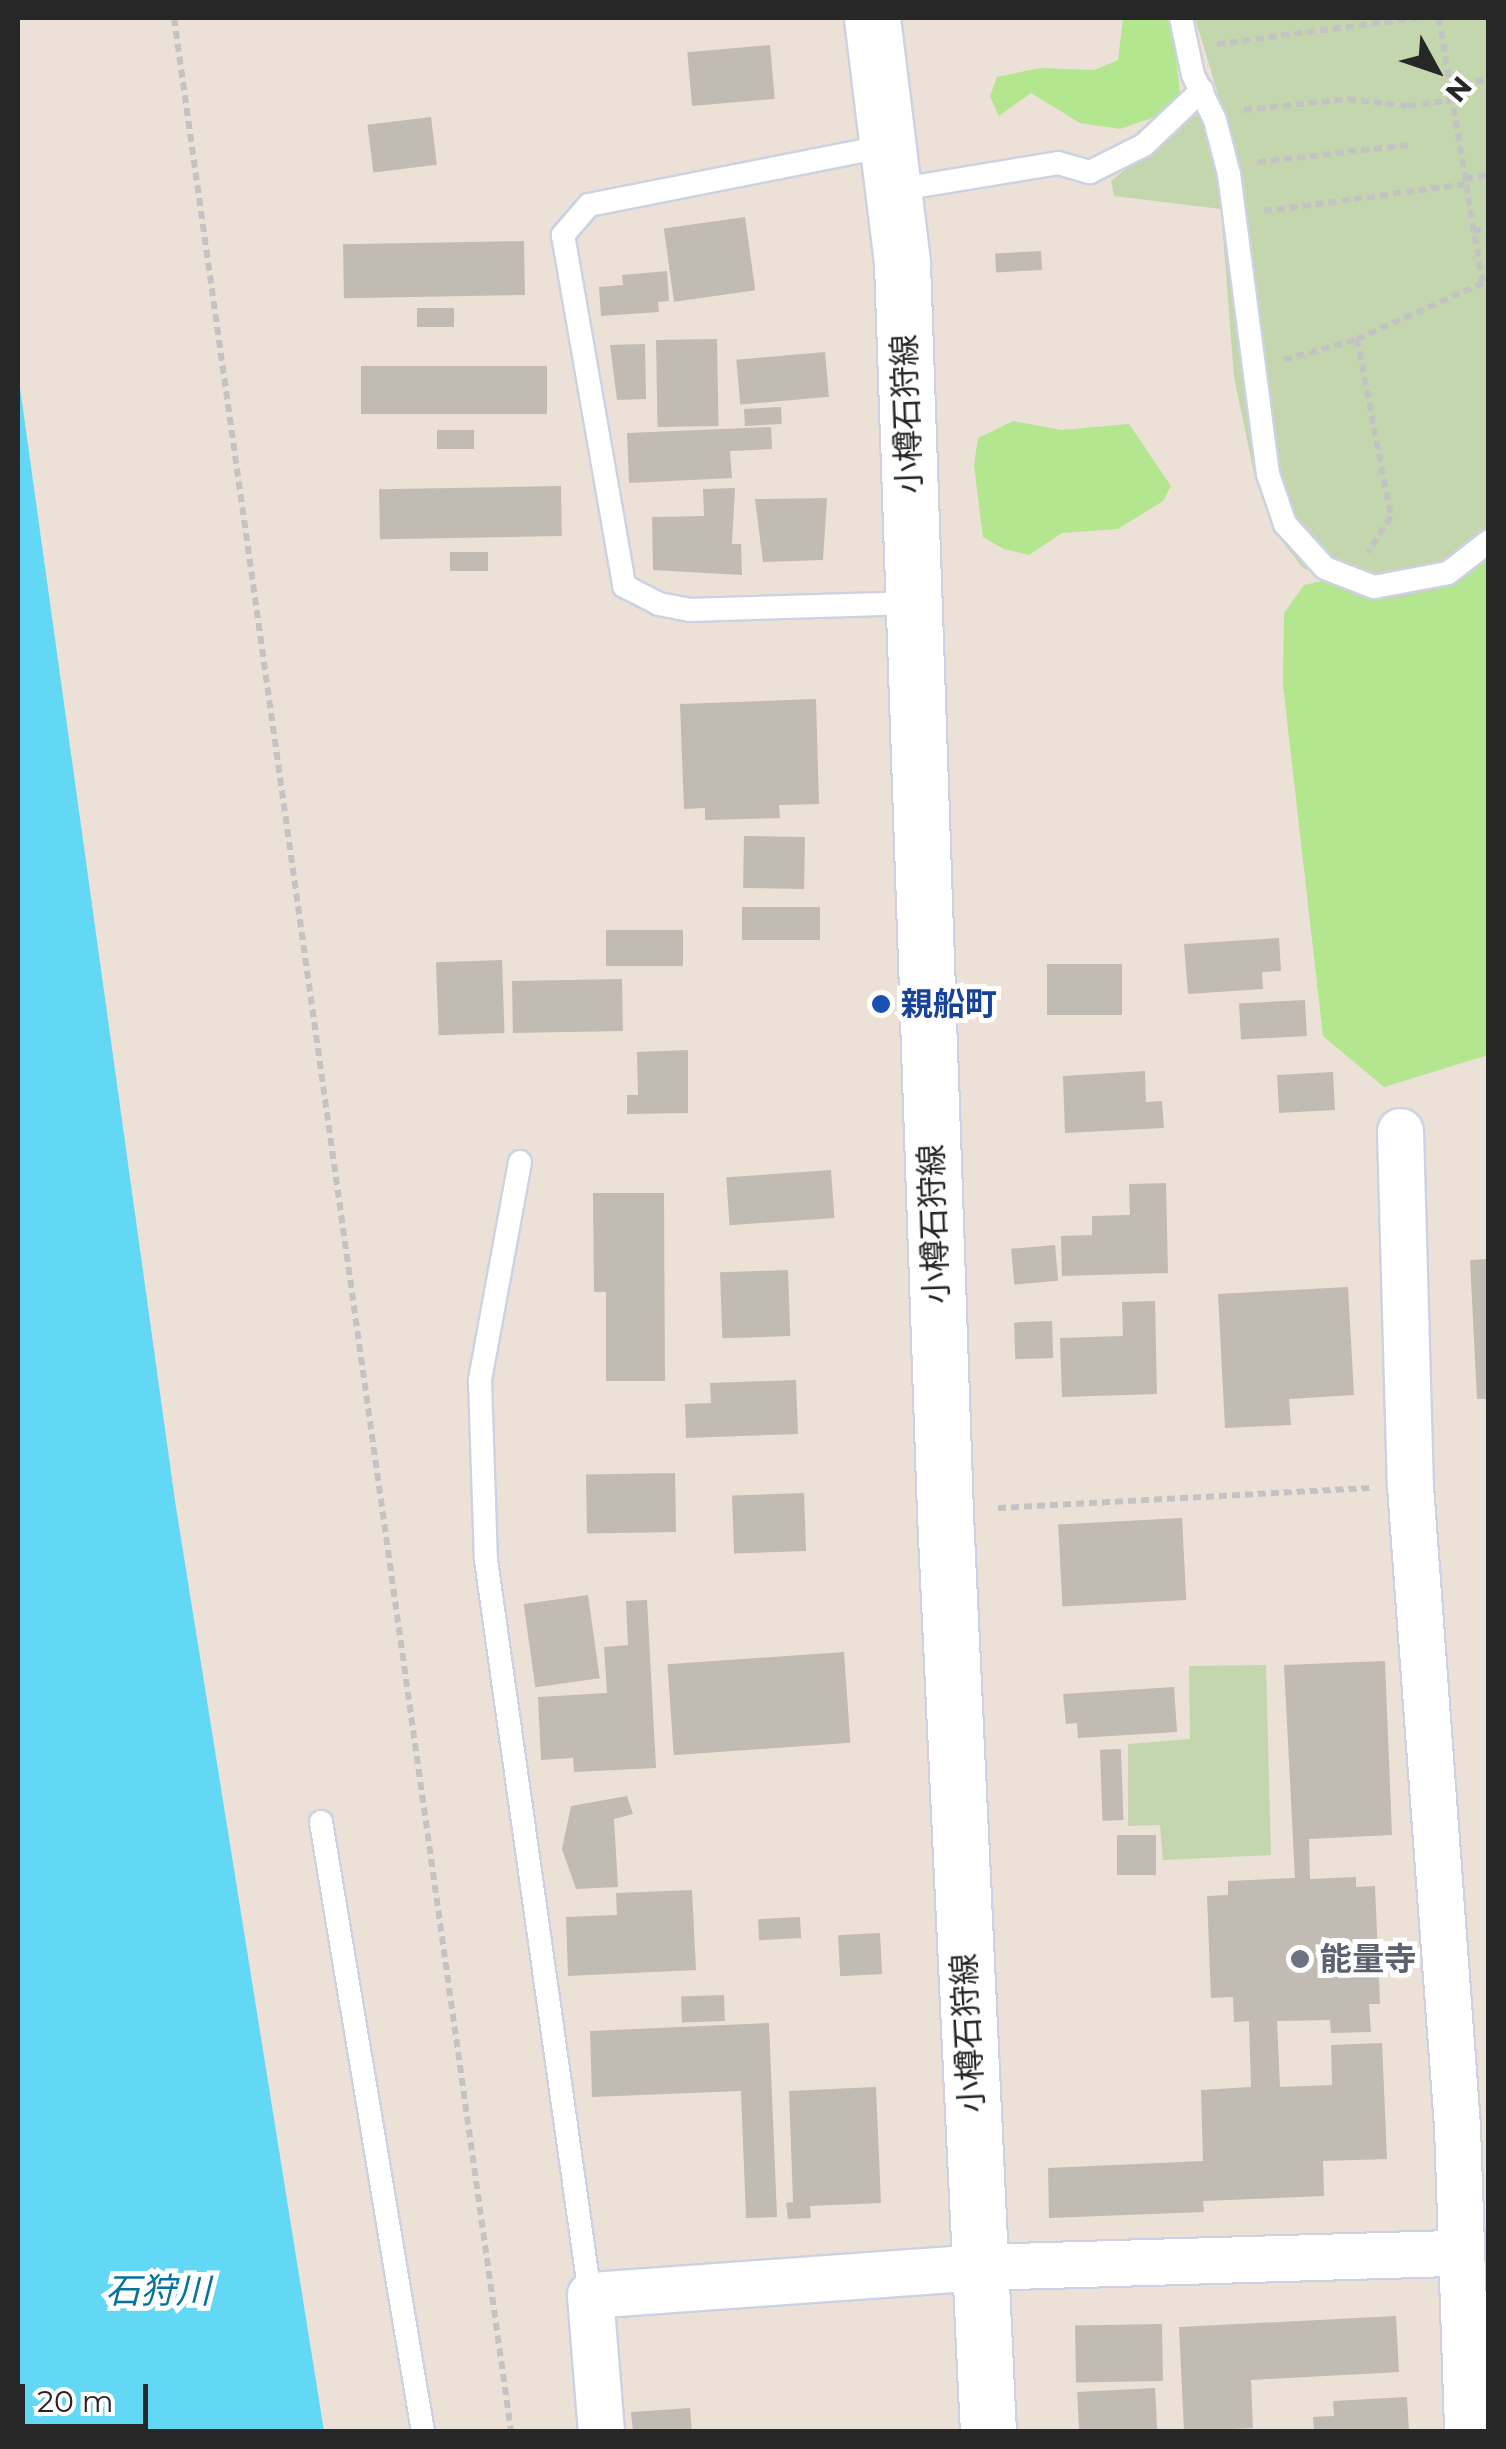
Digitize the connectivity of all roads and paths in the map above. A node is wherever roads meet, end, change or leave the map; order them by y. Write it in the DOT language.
graph roads {
  1 [pos="174,18"];
  2 [pos="872,18"];
  3 [pos="1180,18"];
  4 [pos="1417,18"];
  5 [pos="1439,18"];
  6 [pos="1186,48"];
  7 [pos="1488,79"];
  8 [pos="1450,86"];
  9 [pos="1202,90"];
  10 [pos="1452,100"];
  11 [pos="1214,116"];
  12 [pos="1409,145"];
  13 [pos="1226,166"];
  14 [pos="893,168"];
  15 [pos="1488,175"];
  16 [pos="1466,182"];
  17 [pos="1234,214"];
  18 [pos="1488,229"];
  19 [pos="1474,232"];
  20 [pos="1486,281"];
  21 [pos="1357,339"];
  22 [pos="1254,369"];
  23 [pos="1488,542"];
  24 [pos="1350,578"];
  25 [pos="914,603"];
  26 [pos="1400,1131"];
  27 [pos="520,1162"];
  28 [pos="1410,1486"];
  29 [pos="998,1508"];
  30 [pos="321,1822"];
  31 [pos="1458,2253"];
  32 [pos="979,2266"];
  33 [pos="590,2294"];
  34 [pos="423,2432"];
  35 [pos="511,2432"];
  36 [pos="602,2432"];
  37 [pos="988,2432"];
  38 [pos="1467,2432"];
  1 -- 35 [label="path"];
  2 -- 14 [label="main road, 小樽石狩線"];
  3 -- 6 [label="lane"];
  4 -- 6 [label="path"];
  5 -- 8 [label="path"];
  6 -- 9 [label="lane"];
  7 -- 8 [label="path"];
  8 -- 10 [label="path"];
  9 -- 11 [label="lane"];
  9 -- 14 [label="lane"];
  10 -- 11 [label="path"];
  10 -- 16 [label="path"];
  11 -- 13 [label="lane"];
  12 -- 13 [label="path"];
  13 -- 17 [label="lane"];
  14 -- 25 [label="main road, 小樽石狩線"];
  14 -- 25 [label="lane"];
  15 -- 16 [label="path"];
  16 -- 17 [label="path"];
  16 -- 19 [label="path"];
  17 -- 22 [label="lane"];
  18 -- 19 [label="path"];
  19 -- 20 [label="path"];
  20 -- 21 [label="path"];
  21 -- 22 [label="path"];
  21 -- 24 [label="path"];
  22 -- 24 [label="lane"];
  23 -- 24 [label="lane"];
  25 -- 32 [label="main road, 小樽石狩線"];
  26 -- 28 [label="street"];
  27 -- 33 [label="lane"];
  28 -- 29 [label="path"];
  28 -- 31 [label="street"];
  30 -- 34 [label="lane"];
  31 -- 32 [label="street"];
  31 -- 38 [label="street"];
  32 -- 33 [label="street"];
  32 -- 37 [label="main road, 小樽石狩線"];
  33 -- 36 [label="street"];
}
